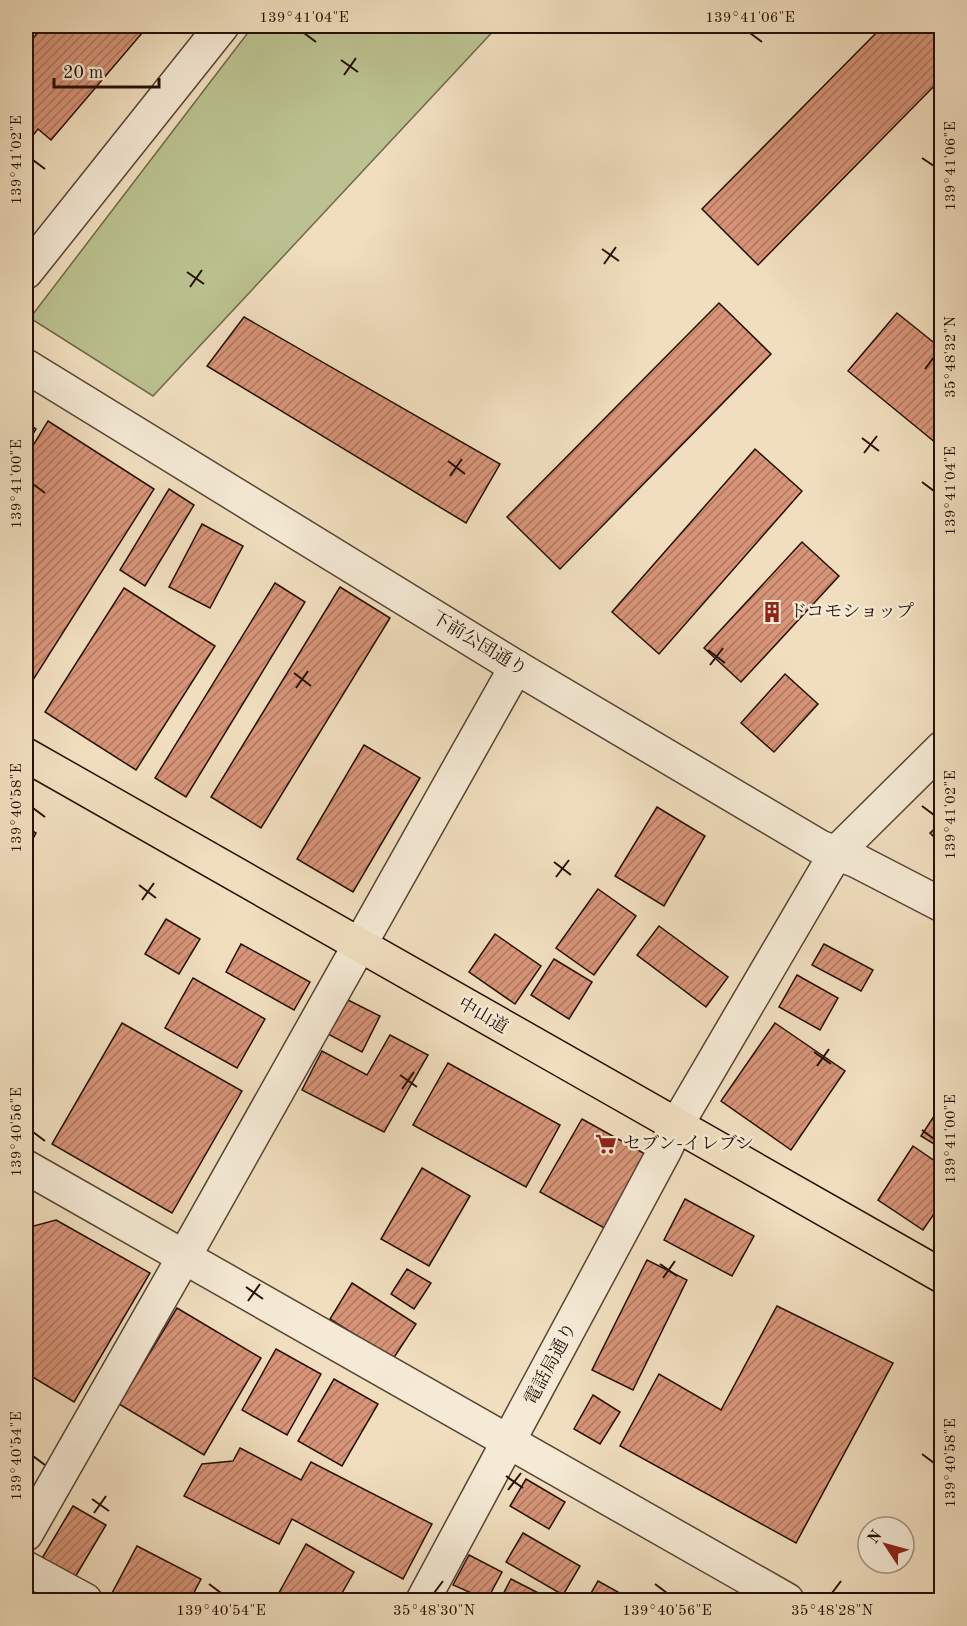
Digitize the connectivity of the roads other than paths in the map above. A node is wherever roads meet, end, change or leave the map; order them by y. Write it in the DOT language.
graph roads {
  1 [pos="222,26"];
  2 [pos="26,272"];
  3 [pos="26,366"];
  4 [pos="516,667"];
  5 [pos="942,748"];
  6 [pos="26,755"];
  7 [pos="836,853"];
  8 [pos="942,905"];
  9 [pos="360,946"];
  10 [pos="676,1126"];
  11 [pos="26,1167"];
  12 [pos="184,1257"];
  13 [pos="942,1276"];
  14 [pos="509,1442"];
  15 [pos="26,1534"];
  16 [pos="26,1568"];
  17 [pos="85,1600"];
  18 [pos="423,1600"];
  19 [pos="787,1600"];
  1 -- 2 [label="street"];
  3 -- 4 [label="street, 下前公団通り"];
  4 -- 7 [label="street, 下前公団通り"];
  4 -- 9 [label="street"];
  5 -- 7 [label="street, 電話局通り"];
  6 -- 9 [label="highway, 中山道"];
  7 -- 8 [label="street, 下前公団通り"];
  7 -- 10 [label="street, 電話局通り"];
  9 -- 10 [label="highway, 中山道"];
  9 -- 12 [label="street"];
  10 -- 13 [label="highway, 中山道"];
  10 -- 14 [label="street, 電話局通り"];
  11 -- 12 [label="street"];
  12 -- 14 [label="street"];
  12 -- 15 [label="street"];
  14 -- 18 [label="street, 電話局通り"];
  14 -- 19 [label="street"];
  16 -- 17 [label="street"];
}
